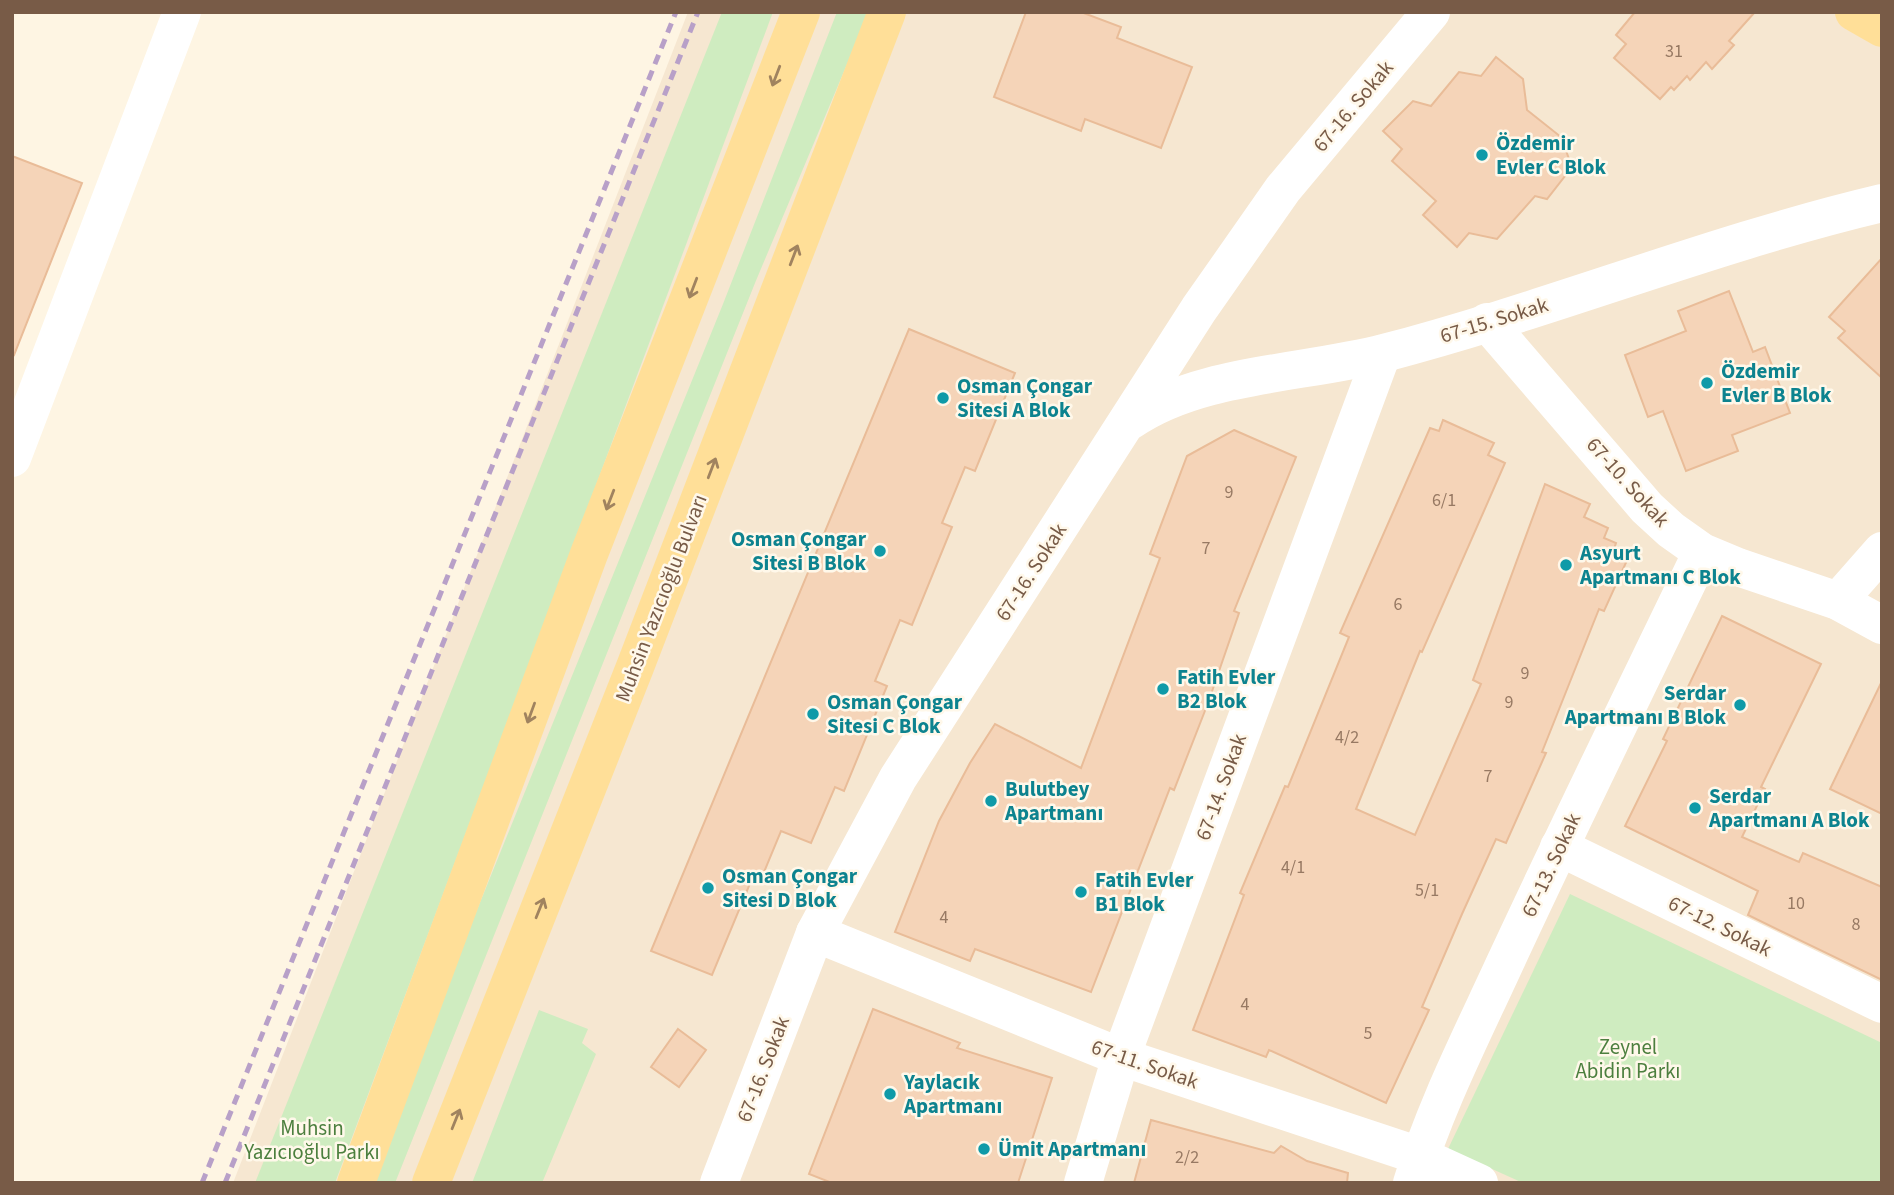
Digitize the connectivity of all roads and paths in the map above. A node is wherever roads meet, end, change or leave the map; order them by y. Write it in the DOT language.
graph roads {
  1 [pos="183,12"];
  2 [pos="801,12"];
  3 [pos="887,12"];
  4 [pos="1431,12"];
  5 [pos="1854,12"];
  6 [pos="1869,12"];
  7 [pos="1882,26"];
  8 [pos="1876,198"];
  9 [pos="1487,322"];
  10 [pos="1382,354"];
  11 [pos="1125,425"];
  12 [pos="12,458"];
  13 [pos="1882,551"];
  14 [pos="1702,552"];
  15 [pos="1838,601"];
  16 [pos="1882,625"];
  17 [pos="1559,847"];
  18 [pos="815,933"];
  19 [pos="1882,1004"];
  20 [pos="1121,1058"];
  21 [pos="1416,1170"];
  22 [pos="356,1183"];
  23 [pos="431,1183"];
  24 [pos="719,1183"];
  25 [pos="1083,1183"];
  26 [pos="1479,1183"];
  1 -- 12 [label="street"];
  2 -- 22 [label="main road, one-way"];
  23 -- 3 [label="main road, Muhsin Yazıcıoğlu Bulvarı, one-way"];
  4 -- 11 [label="street, 67-16. Sokak"];
  5 -- 7 [label="main road"];
  6 -- 7 [label="main road"];
  8 -- 9 [label="street, 67-15. Sokak"];
  9 -- 10 [label="street, 67-15. Sokak"];
  9 -- 14 [label="street, 67-10. Sokak"];
  10 -- 11 [label="street, 67-15. Sokak"];
  10 -- 20 [label="street, 67-14. Sokak"];
  11 -- 18 [label="street, 67-16. Sokak"];
  13 -- 15 [label="street"];
  14 -- 15 [label="street, 67-10. Sokak"];
  14 -- 17 [label="street, 67-13. Sokak"];
  15 -- 16 [label="street, 67-10. Sokak"];
  17 -- 19 [label="street, 67-12. Sokak"];
  17 -- 21 [label="street, 67-13. Sokak"];
  18 -- 20 [label="street, 67-11. Sokak"];
  18 -- 24 [label="street, 67-16. Sokak"];
  20 -- 21 [label="street, 67-11. Sokak"];
  20 -- 25 [label="street, 67-14. Sokak"];
  21 -- 26 [label="street, 67-11. Sokak"];
}
